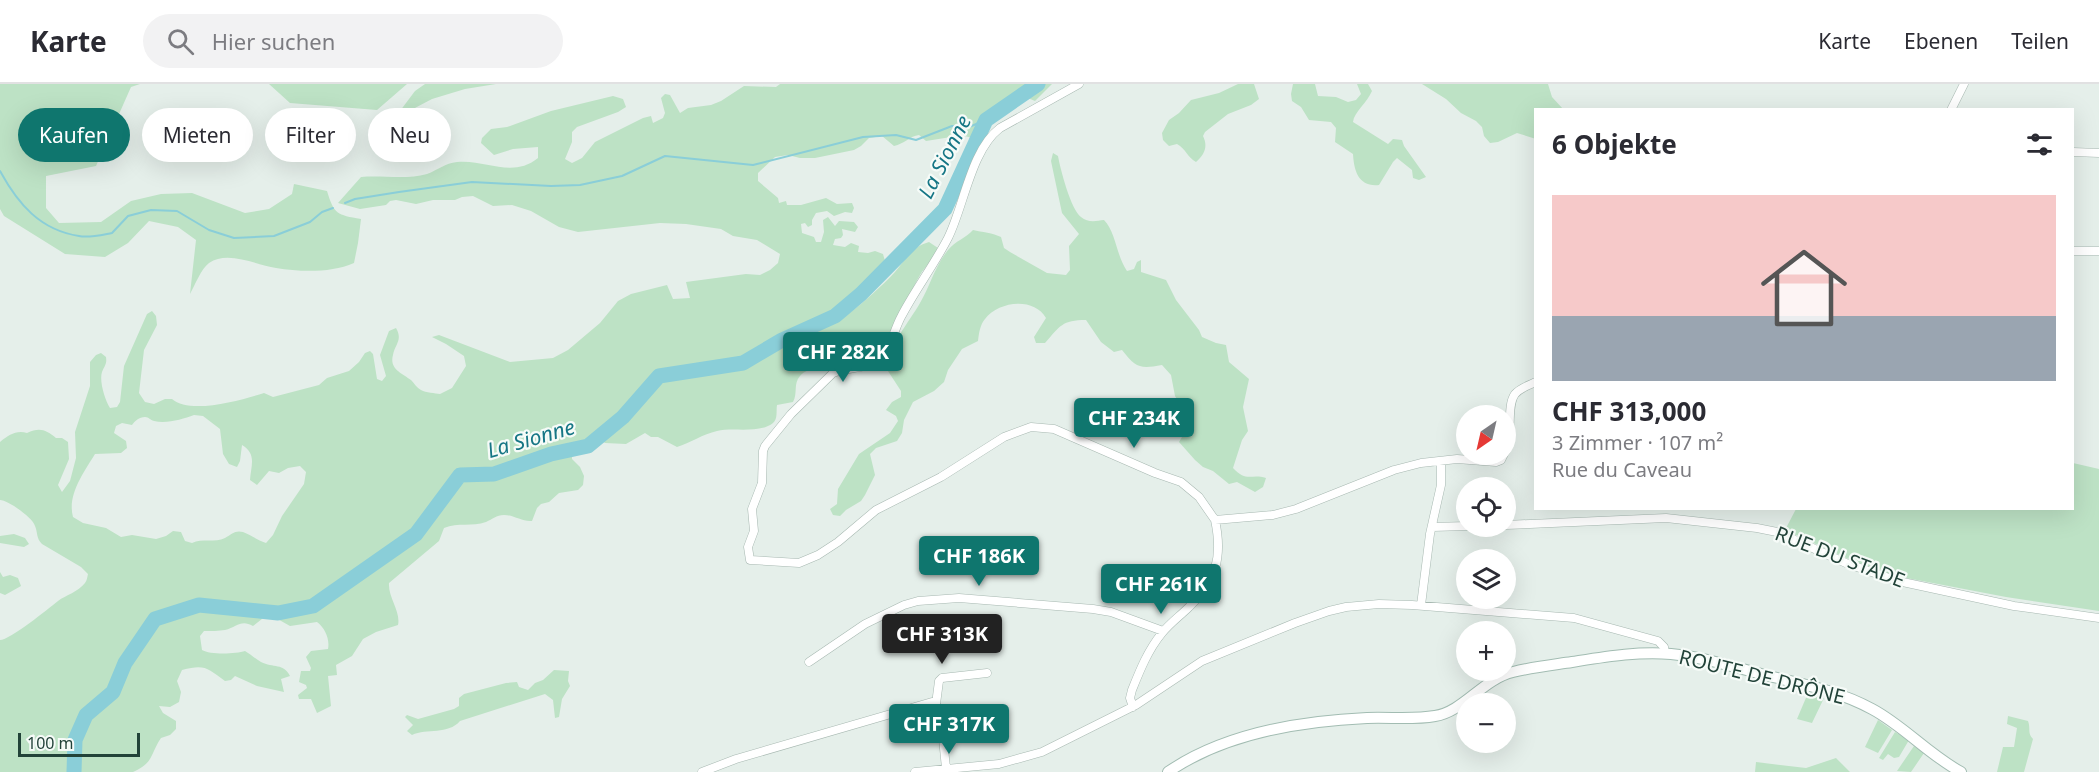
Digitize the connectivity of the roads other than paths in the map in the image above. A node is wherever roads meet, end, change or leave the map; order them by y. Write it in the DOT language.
graph roads {
  1 [pos="1079,84"];
  2 [pos="1964,84"];
  3 [pos="1952,108"];
  4 [pos="2074,152"];
  5 [pos="2099,153"];
  6 [pos="2074,251"];
  7 [pos="2099,251"];
  8 [pos="1534,383"];
  9 [pos="1512,405"];
  10 [pos="1456,459"];
  11 [pos="1441,461"];
  12 [pos="1215,520"];
  13 [pos="1516,525"];
  14 [pos="1456,526"];
  15 [pos="1431,527"];
  16 [pos="1421,605"];
  17 [pos="2099,618"];
  18 [pos="1163,631"];
  19 [pos="1665,653"];
  20 [pos="809,662"];
  21 [pos="987,673"];
  22 [pos="936,704"];
  23 [pos="1133,707"];
  24 [pos="942,724"];
  25 [pos="998,725"];
  26 [pos="946,768"];
  27 [pos="702,772"];
  28 [pos="915,772"];
  29 [pos="1168,772"];
  30 [pos="1961,772"];
  1 -- 12 [label="street"];
  2 -- 3 [label="street"];
  4 -- 5 [label="street"];
  6 -- 7 [label="street"];
  8 -- 9 [label="street"];
  10 -- 11 [label="street"];
  11 -- 12 [label="street"];
  11 -- 15 [label="street"];
  12 -- 18 [label="street"];
  13 -- 17 [label="street, RUE DU STADE"];
  14 -- 15 [label="street"];
  15 -- 16 [label="street"];
  16 -- 19 [label="street"];
  16 -- 23 [label="street"];
  18 -- 20 [label="street"];
  18 -- 23 [label="street"];
  19 -- 29 [label="street, ROUTE DE DRÔNE"];
  19 -- 30 [label="street, ROUTE DE DRÔNE"];
  21 -- 22 [label="street"];
  22 -- 24 [label="street"];
  22 -- 27 [label="street"];
  23 -- 26 [label="street"];
  24 -- 25 [label="street"];
  24 -- 26 [label="street"];
  26 -- 28 [label="street"];
}
